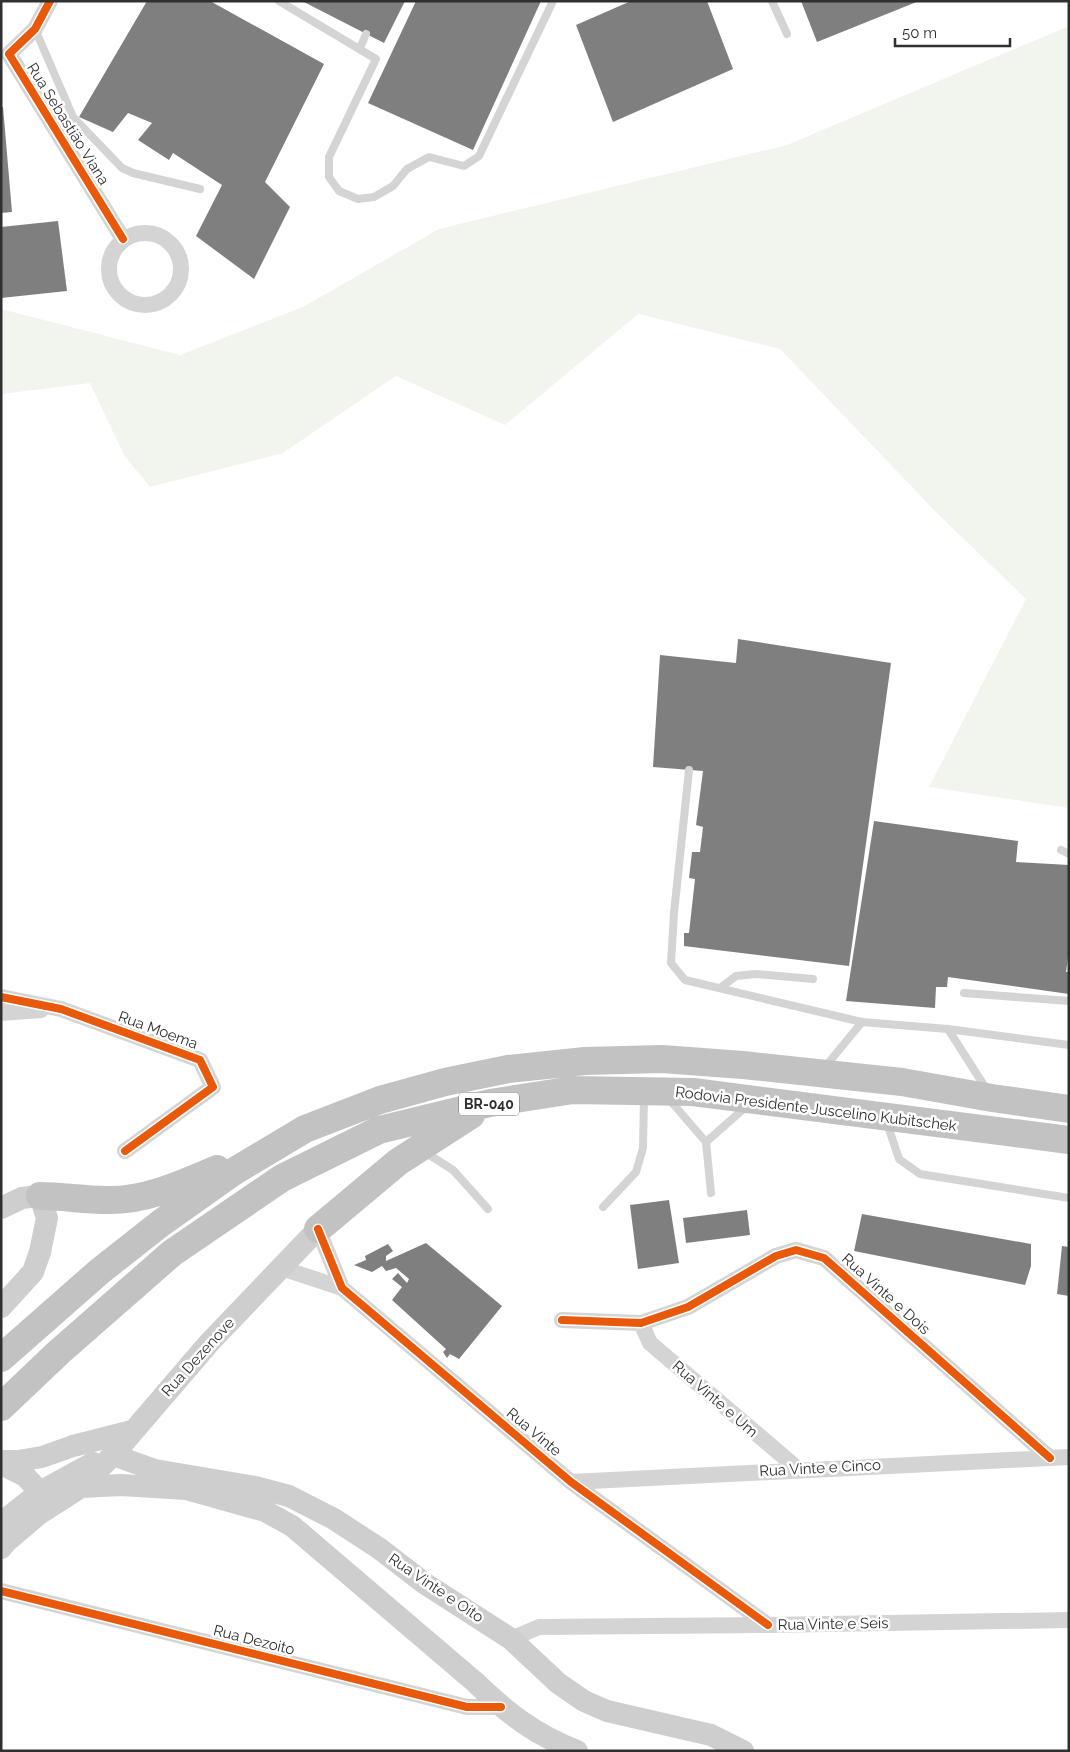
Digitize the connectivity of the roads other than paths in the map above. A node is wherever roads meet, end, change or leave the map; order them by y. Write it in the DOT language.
graph roads {
  1 [pos="50,1"];
  2 [pos="279,1"];
  3 [pos="553,1"];
  4 [pos="772,1"];
  5 [pos="35,28"];
  6 [pos="366,34"];
  7 [pos="787,34"];
  8 [pos="360,48"];
  9 [pos="5,56"];
  10 [pos="200,189"];
  11 [pos="123,239"];
  12 [pos="689,770"];
  13 [pos="1061,850"];
  14 [pos="1069,854"];
  15 [pos="813,979"];
  16 [pos="720,988"];
  17 [pos="964,993"];
  18 [pos="1,997"];
  19 [pos="1069,1001"];
  20 [pos="61,1009"];
  21 [pos="1,1013"];
  22 [pos="862,1022"];
  23 [pos="948,1029"];
  24 [pos="1069,1045"];
  25 [pos="820,1073"];
  26 [pos="653,1091"];
  27 [pos="992,1098"];
  28 [pos="754,1100"];
  29 [pos="490,1103"];
  30 [pos="1069,1108"];
  31 [pos="884,1116"];
  32 [pos="305,1129"];
  33 [pos="1069,1140"];
  34 [pos="706,1142"];
  35 [pos="419,1149"];
  36 [pos="125,1151"];
  37 [pos="711,1193"];
  38 [pos="40,1196"];
  39 [pos="1069,1198"];
  40 [pos="603,1206"];
  41 [pos="1,1208"];
  42 [pos="488,1208"];
  43 [pos="318,1229"];
  44 [pos="281,1268"];
  45 [pos="342,1288"];
  46 [pos="1,1307"];
  47 [pos="562,1320"];
  48 [pos="641,1323"];
  49 [pos="1,1358"];
  50 [pos="1,1408"];
  51 [pos="132,1431"];
  52 [pos="113,1455"];
  53 [pos="1069,1457"];
  54 [pos="1050,1458"];
  55 [pos="1,1460"];
  56 [pos="1,1464"];
  57 [pos="798,1469"];
  58 [pos="571,1482"];
  59 [pos="81,1487"];
  60 [pos="40,1492"];
  61 [pos="1,1523"];
  62 [pos="1,1548"];
  63 [pos="1,1591"];
  64 [pos="1069,1620"];
  65 [pos="768,1625"];
  66 [pos="511,1639"];
  67 [pos="501,1707"];
  68 [pos="577,1751"];
  69 [pos="743,1751"];
  1 -- 5 [label="street, Rua Sebastião Viana"];
  2 -- 8 [label="lane"];
  3 -- 8 [label="lane"];
  4 -- 7 [label="lane"];
  5 -- 9 [label="street, Rua Sebastião Viana"];
  5 -- 10 [label="lane"];
  6 -- 8 [label="lane"];
  9 -- 11 [label="street, Rua Sebastião Viana"];
  11 -- 11 [label="street"];
  12 -- 16 [label="lane"];
  13 -- 14 [label="lane"];
  15 -- 16 [label="lane"];
  16 -- 22 [label="lane"];
  17 -- 19 [label="lane"];
  18 -- 20 [label="street, Rua Moema"];
  20 -- 21 [label="street"];
  20 -- 36 [label="street, Rua Moema"];
  22 -- 23 [label="lane"];
  22 -- 25 [label="lane"];
  23 -- 24 [label="lane"];
  23 -- 27 [label="lane"];
  25 -- 27 [label="highway, Rodovia Presidente Juscelino Kubitschek / BR-040"];
  25 -- 32 [label="highway, Rodovia Presidente Juscelino Kubitschek / BR-040"];
  26 -- 28 [label="highway, Rodovia Presidente Juscelino Kubitschek / BR-040"];
  26 -- 29 [label="highway, Rodovia Presidente Juscelino Kubitschek / BR-040"];
  26 -- 34 [label="lane"];
  26 -- 40 [label="lane"];
  27 -- 30 [label="highway, Rodovia Presidente Juscelino Kubitschek / BR-040"];
  28 -- 31 [label="highway, Rodovia Presidente Juscelino Kubitschek / BR-040"];
  28 -- 34 [label="lane"];
  29 -- 35 [label="highway"];
  29 -- 50 [label="highway, Rodovia Presidente Juscelino Kubitschek / BR-040"];
  31 -- 33 [label="highway, Rodovia Presidente Juscelino Kubitschek / BR-040"];
  31 -- 39 [label="lane"];
  32 -- 38 [label="highway"];
  32 -- 49 [label="highway, Rodovia Presidente Juscelino Kubitschek / BR-040"];
  34 -- 37 [label="lane"];
  35 -- 42 [label="lane"];
  35 -- 43 [label="highway"];
  38 -- 41 [label="main road"];
  38 -- 46 [label="main road"];
  43 -- 44 [label="main road, Rua Dezenove"];
  43 -- 45 [label="street, Rua Vinte"];
  44 -- 45 [label="street"];
  44 -- 51 [label="main road, Rua Dezenove"];
  45 -- 58 [label="street, Rua Vinte"];
  47 -- 48 [label="street, Rua Vinte e Dois"];
  48 -- 54 [label="street, Rua Vinte e Dois"];
  48 -- 57 [label="street, Rua Vinte e Um"];
  51 -- 52 [label="main road, Rua Dezenove"];
  51 -- 55 [label="main road"];
  52 -- 59 [label="main road, Rua Dezenove"];
  52 -- 60 [label="main road"];
  52 -- 66 [label="main road, Rua Vinte e Oito"];
  53 -- 54 [label="street, Rua Vinte e Cinco"];
  54 -- 57 [label="street, Rua Vinte e Cinco"];
  56 -- 60 [label="main road"];
  57 -- 58 [label="street, Rua Vinte e Cinco"];
  58 -- 65 [label="street, Rua Vinte"];
  59 -- 62 [label="main road, Rua Dezenove"];
  59 -- 67 [label="main road, Rua Dezenove"];
  60 -- 61 [label="main road"];
  63 -- 67 [label="street, Rua Dezoito"];
  64 -- 65 [label="street, Rua Vinte e Seis"];
  65 -- 66 [label="street, Rua Vinte e Seis"];
  66 -- 69 [label="main road, Rua Vinte e Oito"];
  67 -- 68 [label="main road"];
}
